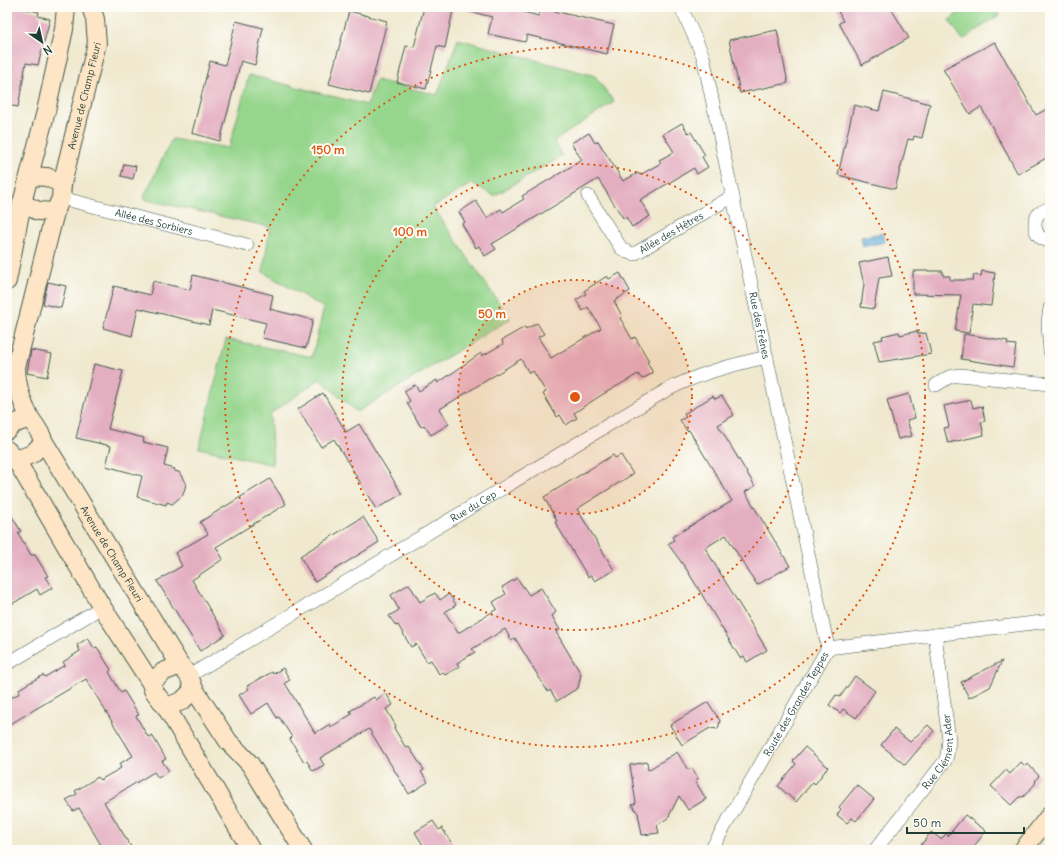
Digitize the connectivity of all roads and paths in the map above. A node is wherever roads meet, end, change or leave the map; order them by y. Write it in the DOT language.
graph roads {
  1 [pos="66,7"];
  2 [pos="90,7"];
  3 [pos="681,7"];
  4 [pos="30,176"];
  5 [pos="588,196"];
  6 [pos="733,196"];
  7 [pos="60,198"];
  8 [pos="22,203"];
  9 [pos="1050,208"];
  10 [pos="1050,241"];
  11 [pos="247,245"];
  12 [pos="7,281"];
  13 [pos="1050,308"];
  14 [pos="1050,352"];
  15 [pos="767,357"];
  16 [pos="1050,384"];
  17 [pos="936,385"];
  18 [pos="30,418"];
  19 [pos="7,430"];
  20 [pos="44,442"];
  21 [pos="12,455"];
  22 [pos="102,607"];
  23 [pos="1050,620"];
  24 [pos="935,635"];
  25 [pos="828,648"];
  26 [pos="7,664"];
  27 [pos="188,677"];
  28 [pos="151,683"];
  29 [pos="166,707"];
  30 [pos="1050,815"];
  31 [pos="251,850"];
  32 [pos="303,850"];
  33 [pos="711,850"];
  34 [pos="876,850"];
  35 [pos="1023,850"];
  1 -- 4 [label="street"];
  2 -- 7 [label="street, Avenue de Champ Fleuri"];
  3 -- 6 [label="street, Rue des Frênes"];
  4 -- 7 [label="street"];
  4 -- 8 [label="street"];
  5 -- 6 [label="street, Allée des Hêtres"];
  6 -- 15 [label="street, Rue des Frênes"];
  7 -- 8 [label="street"];
  7 -- 11 [label="street, Allée des Sorbiers"];
  7 -- 18 [label="street, Avenue de Champ Fleuri"];
  8 -- 12 [label="street"];
  9 -- 10 [label="street"];
  13 -- 14 [label="street"];
  15 -- 25 [label="street, Rue des Frênes"];
  15 -- 27 [label="street, Rue du Cep"];
  16 -- 17 [label="street"];
  18 -- 19 [label="street"];
  18 -- 20 [label="street, Avenue de Champ Fleuri"];
  20 -- 21 [label="street"];
  20 -- 27 [label="street, Avenue de Champ Fleuri"];
  21 -- 22 [label="street"];
  22 -- 26 [label="street"];
  22 -- 28 [label="street"];
  23 -- 24 [label="street, Route des Grandes Teppes"];
  24 -- 25 [label="street, Route des Grandes Teppes"];
  24 -- 34 [label="street, Rue Clément Ader"];
  25 -- 33 [label="street, Route des Grandes Teppes"];
  27 -- 28 [label="street"];
  27 -- 29 [label="street"];
  27 -- 32 [label="street, Avenue de Champ Fleuri"];
  28 -- 29 [label="street"];
  29 -- 31 [label="street"];
  30 -- 35 [label="street"];
}
